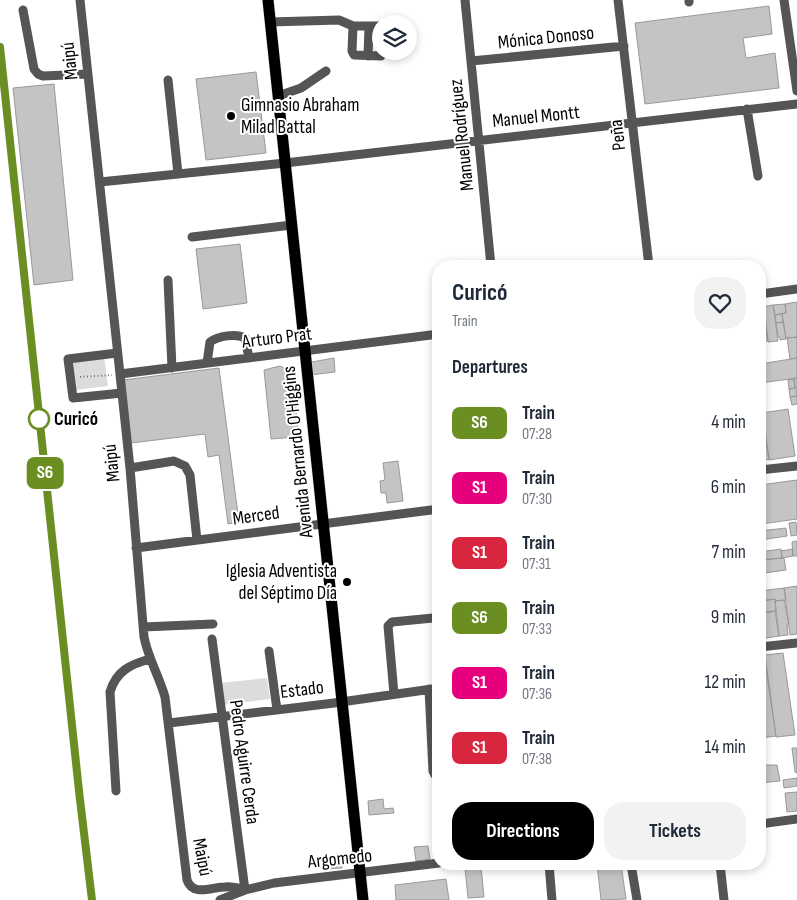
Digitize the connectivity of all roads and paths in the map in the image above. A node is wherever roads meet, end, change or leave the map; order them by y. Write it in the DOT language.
graph roads {
  1 [pos="80,0"];
  2 [pos="268,0"];
  3 [pos="465,0"];
  4 [pos="618,0"];
  5 [pos="784,0"];
  6 [pos="23,10"];
  7 [pos="270,22"];
  8 [pos="353,26"];
  9 [pos="369,26"];
  10 [pos="624,46"];
  11 [pos="368,56"];
  12 [pos="372,56"];
  13 [pos="471,61"];
  14 [pos="326,71"];
  15 [pos="88,74"];
  16 [pos="168,80"];
  17 [pos="797,91"];
  18 [pos="278,96"];
  19 [pos="797,104"];
  20 [pos="747,109"];
  21 [pos="632,122"];
  22 [pos="478,140"];
  23 [pos="285,163"];
  24 [pos="178,174"];
  25 [pos="758,176"];
  26 [pos="100,182"];
  27 [pos="292,225"];
  28 [pos="192,237"];
  29 [pos="490,260"];
  30 [pos="649,260"];
  31 [pos="168,280"];
  32 [pos="797,289"];
  33 [pos="766,293"];
  34 [pos="432,335"];
  35 [pos="305,351"];
  36 [pos="117,353"];
  37 [pos="249,358"];
  38 [pos="207,363"];
  39 [pos="172,368"];
  40 [pos="120,374"];
  41 [pos="70,377"];
  42 [pos="122,393"];
  43 [pos="797,466"];
  44 [pos="130,468"];
  45 [pos="766,469"];
  46 [pos="432,510"];
  47 [pos="323,523"];
  48 [pos="198,540"];
  49 [pos="136,548"];
  50 [pos="432,618"];
  51 [pos="214,624"];
  52 [pos="143,627"];
  53 [pos="212,639"];
  54 [pos="797,642"];
  55 [pos="766,646"];
  56 [pos="269,651"];
  57 [pos="150,659"];
  58 [pos="432,689"];
  59 [pos="394,694"];
  60 [pos="342,702"];
  61 [pos="277,710"];
  62 [pos="221,716"];
  63 [pos="168,722"];
  64 [pos="116,790"];
  65 [pos="797,819"];
  66 [pos="766,823"];
  67 [pos="432,864"];
  68 [pos="550,870"];
  69 [pos="632,870"];
  70 [pos="721,870"];
  71 [pos="360,873"];
  72 [pos="192,888"];
  73 [pos="245,890"];
  74 [pos="220,900"];
  75 [pos="364,900"];
  76 [pos="552,900"];
  77 [pos="637,900"];
  78 [pos="724,900"];
  1 -- 15 [label="street, Maipú"];
  2 -- 7 [label="main road, Avenida Bernardo O'Higgins"];
  3 -- 13 [label="street, Manuel Rodríguez"];
  4 -- 10 [label="street, Peña"];
  5 -- 17 [label="street"];
  6 -- 15 [label="street"];
  7 -- 8 [label="street"];
  7 -- 18 [label="main road, Avenida Bernardo O'Higgins"];
  8 -- 9 [label="street"];
  8 -- 11 [label="street"];
  9 -- 11 [label="street"];
  10 -- 13 [label="street, Mónica Donoso"];
  10 -- 21 [label="street, Peña"];
  11 -- 12 [label="street"];
  13 -- 22 [label="street, Manuel Rodríguez"];
  14 -- 18 [label="street"];
  15 -- 26 [label="street, Maipú"];
  16 -- 24 [label="street"];
  18 -- 23 [label="main road, Avenida Bernardo O'Higgins"];
  19 -- 20 [label="street, Manuel Montt"];
  20 -- 21 [label="street, Manuel Montt"];
  20 -- 25 [label="street"];
  21 -- 22 [label="street, Manuel Montt"];
  21 -- 30 [label="street, Peña"];
  22 -- 23 [label="street, Manuel Montt"];
  22 -- 29 [label="street, Manuel Rodríguez"];
  23 -- 24 [label="street, Manuel Montt"];
  23 -- 27 [label="main road, Avenida Bernardo O'Higgins"];
  24 -- 26 [label="street, Manuel Montt"];
  26 -- 36 [label="street, Maipú"];
  27 -- 28 [label="street"];
  27 -- 35 [label="main road, Avenida Bernardo O'Higgins"];
  31 -- 39 [label="street"];
  32 -- 33 [label="street"];
  34 -- 35 [label="street, Arturo Prat"];
  35 -- 37 [label="street, Arturo Prat"];
  35 -- 47 [label="main road, Avenida Bernardo O'Higgins"];
  36 -- 40 [label="street, Maipú"];
  36 -- 41 [label="street"];
  37 -- 38 [label="street, Arturo Prat"];
  37 -- 38 [label="street"];
  38 -- 39 [label="street, Arturo Prat"];
  39 -- 40 [label="street, Arturo Prat"];
  40 -- 41 [label="path"];
  40 -- 42 [label="street, Maipú"];
  41 -- 42 [label="street"];
  42 -- 44 [label="street, Maipú"];
  43 -- 45 [label="street"];
  44 -- 48 [label="street"];
  44 -- 49 [label="street, Maipú"];
  46 -- 47 [label="street, Merced"];
  47 -- 48 [label="street, Merced"];
  47 -- 60 [label="main road, Avenida Bernardo O'Higgins"];
  48 -- 49 [label="street, Merced"];
  49 -- 52 [label="street, Maipú"];
  50 -- 59 [label="street"];
  51 -- 52 [label="street"];
  52 -- 57 [label="street, Maipú"];
  53 -- 62 [label="street, Pedro Aguirre Cerda"];
  54 -- 55 [label="street"];
  56 -- 61 [label="street"];
  57 -- 63 [label="street, Maipú"];
  57 -- 64 [label="street"];
  58 -- 59 [label="street, Estado"];
  59 -- 60 [label="street, Estado"];
  60 -- 61 [label="street, Estado"];
  60 -- 71 [label="main road, Avenida Bernardo O'Higgins"];
  61 -- 62 [label="street, Estado"];
  62 -- 63 [label="street, Estado"];
  62 -- 73 [label="street, Pedro Aguirre Cerda"];
  63 -- 72 [label="street, Maipú"];
  65 -- 66 [label="street"];
  67 -- 71 [label="street, Argomedo"];
  68 -- 76 [label="street"];
  69 -- 77 [label="street"];
  70 -- 78 [label="street"];
  71 -- 73 [label="street, Argomedo"];
  71 -- 75 [label="main road, Avenida Bernardo O'Higgins"];
  72 -- 73 [label="street, Argomedo"];
  73 -- 74 [label="street, Argomedo"];
}
